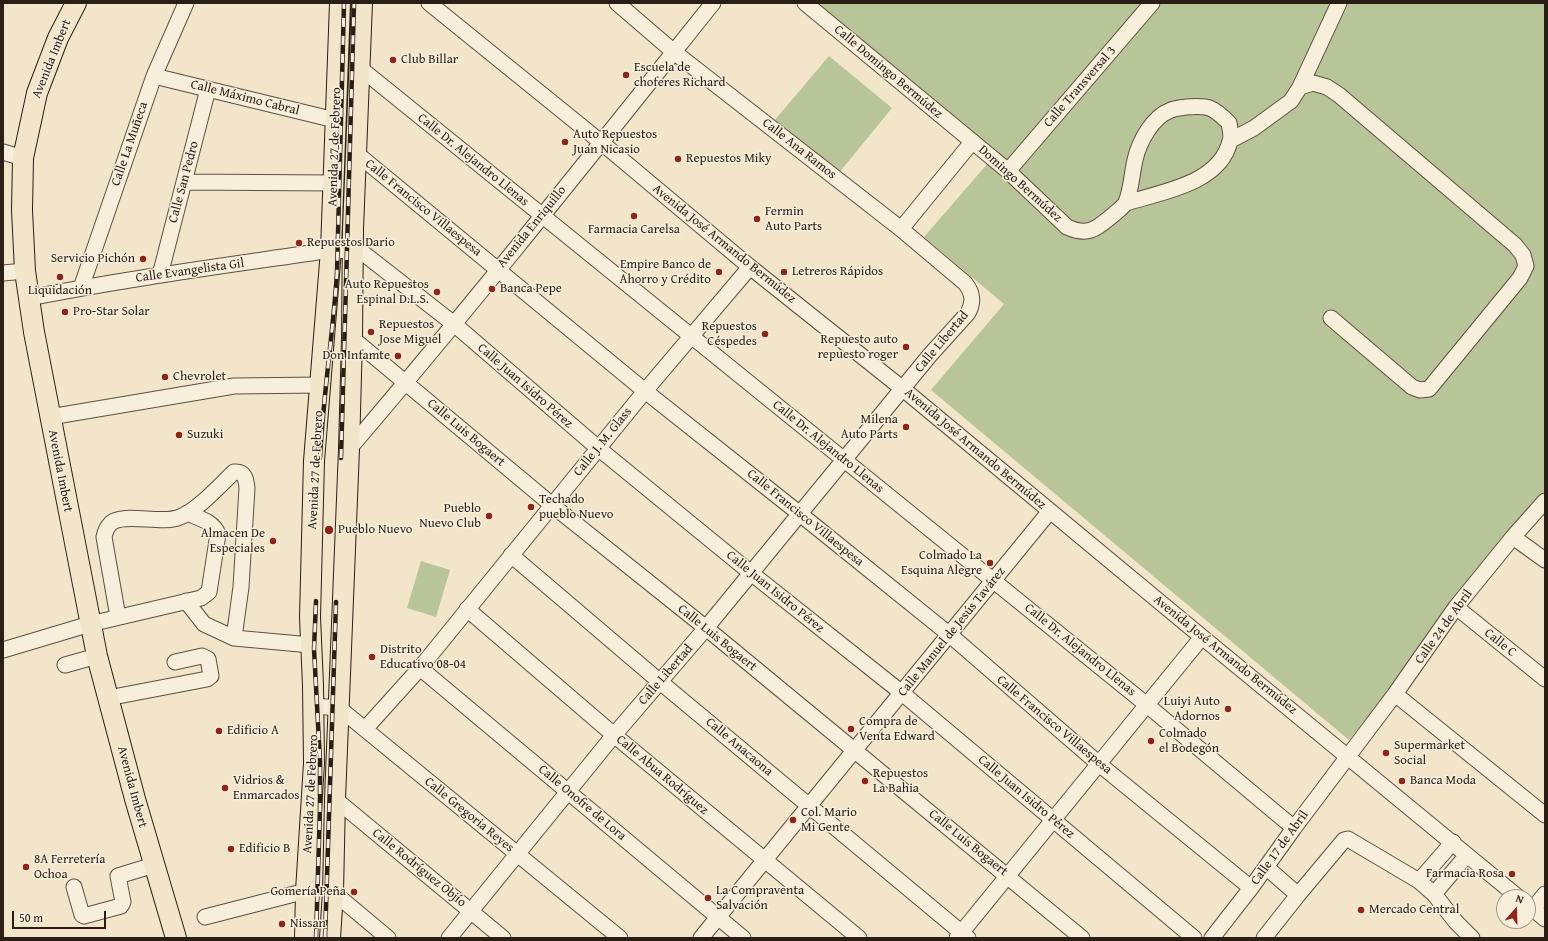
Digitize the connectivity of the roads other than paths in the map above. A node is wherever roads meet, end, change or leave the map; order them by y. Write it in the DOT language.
graph roads {
  1 [pos="76,3"];
  2 [pos="186,3"];
  3 [pos="340,3"];
  4 [pos="362,3"];
  5 [pos="430,3"];
  6 [pos="617,3"];
  7 [pos="713,3"];
  8 [pos="805,3"];
  9 [pos="1152,3"];
  10 [pos="1339,3"];
  11 [pos="674,52"];
  12 [pos="360,68"];
  13 [pos="154,76"];
  14 [pos="1300,88"];
  15 [pos="208,89"];
  16 [pos="335,120"];
  17 [pos="1231,140"];
  18 [pos="972,142"];
  19 [pos="602,143"];
  20 [pos="3,152"];
  21 [pos="356,153"];
  22 [pos="23,158"];
  23 [pos="1008,171"];
  24 [pos="184,182"];
  25 [pos="333,183"];
  26 [pos="1126,203"];
  27 [pos="542,215"];
  28 [pos="901,229"];
  29 [pos="331,250"];
  30 [pos="353,251"];
  31 [pos="750,267"];
  32 [pos="498,270"];
  33 [pos="25,271"];
  34 [pos="3,273"];
  35 [pos="160,275"];
  36 [pos="81,288"];
  37 [pos="29,298"];
  38 [pos="972,300"];
  39 [pos="1331,318"];
  40 [pos="454,324"];
  41 [pos="692,336"];
  42 [pos="352,338"];
  43 [pos="406,382"];
  44 [pos="321,385"];
  45 [pos="903,389"];
  46 [pos="645,391"];
  47 [pos="50,417"];
  48 [pos="598,448"];
  49 [pos="349,449"];
  50 [pos="844,459"];
  51 [pos="1545,501"];
  52 [pos="552,504"];
  53 [pos="1050,511"];
  54 [pos="187,514"];
  55 [pos="800,514"];
  56 [pos="1513,537"];
  57 [pos="511,555"];
  58 [pos="1545,560"];
  59 [pos="751,573"];
  60 [pos="994,581"];
  61 [pos="186,601"];
  62 [pos="1456,607"];
  63 [pos="467,609"];
  64 [pos="118,617"];
  65 [pos="90,624"];
  66 [pos="706,628"];
  67 [pos="950,636"];
  68 [pos="1202,637"];
  69 [pos="234,638"];
  70 [pos="311,645"];
  71 [pos="3,650"];
  72 [pos="97,656"];
  73 [pos="175,662"];
  74 [pos="65,665"];
  75 [pos="420,668"];
  76 [pos="1545,679"];
  77 [pos="659,681"];
  78 [pos="902,693"];
  79 [pos="1395,694"];
  80 [pos="108,698"];
  81 [pos="1147,705"];
  82 [pos="314,706"];
  83 [pos="339,708"];
  84 [pos="365,729"];
  85 [pos="614,735"];
  86 [pos="854,751"];
  87 [pos="1348,757"];
  88 [pos="1099,764"];
  89 [pos="568,792"];
  90 [pos="334,799"];
  91 [pos="810,806"];
  92 [pos="1545,815"];
  93 [pos="1053,820"];
  94 [pos="1294,828"];
  95 [pos="1453,842"];
  96 [pos="518,855"];
  97 [pos="1467,855"];
  98 [pos="765,860"];
  99 [pos="154,865"];
  100 [pos="1266,867"];
  101 [pos="1008,876"];
  102 [pos="1419,881"];
  103 [pos="74,887"];
  104 [pos="1251,888"];
  105 [pos="1508,889"];
  106 [pos="306,891"];
  107 [pos="333,892"];
  108 [pos="1434,894"];
  109 [pos="1545,894"];
  110 [pos="1298,895"];
  111 [pos="1536,902"];
  112 [pos="470,911"];
  113 [pos="1536,911"];
  114 [pos="205,917"];
  115 [pos="718,917"];
  116 [pos="1545,919"];
  117 [pos="962,936"];
  118 [pos="176,938"];
  119 [pos="305,938"];
  120 [pos="330,938"];
  121 [pos="388,938"];
  122 [pos="449,938"];
  123 [pos="503,938"];
  124 [pos="620,938"];
  125 [pos="701,938"];
  126 [pos="744,938"];
  127 [pos="859,938"];
  128 [pos="1082,938"];
  129 [pos="1194,938"];
  130 [pos="1212,938"];
  131 [pos="1264,938"];
  132 [pos="1472,938"];
  1 -- 22 [label="main road, Avenida Imbert"];
  2 -- 13 [label="street, Calle La Muñeca"];
  3 -- 16 [label="main road, Avenida 27 de Febrero"];
  4 -- 12 [label="main road, Avenida 27 de Febrero"];
  5 -- 19 [label="street, Avenida José Armando Bermúdez"];
  6 -- 11 [label="street, Calle Ana Ramos"];
  7 -- 11 [label="street, Avenida Enriquillo"];
  8 -- 18 [label="street, Calle Domingo Bermúdez"];
  9 -- 23 [label="street, Calle Transversal 3"];
  10 -- 14 [label="street"];
  11 -- 19 [label="street, Avenida Enriquillo"];
  11 -- 28 [label="street, Calle Ana Ramos"];
  12 -- 21 [label="main road, Avenida 27 de Febrero"];
  12 -- 27 [label="street, Calle Dr. Alejandro Llenas"];
  13 -- 15 [label="street, Calle Máximo Cabral"];
  13 -- 36 [label="street, Calle La Muñeca"];
  14 -- 17 [label="street"];
  14 -- 39 [label="street"];
  15 -- 16 [label="street, Calle Máximo Cabral"];
  15 -- 24 [label="street, Calle San Pedro"];
  16 -- 25 [label="main road, Avenida 27 de Febrero"];
  17 -- 26 [label="street"];
  17 -- 26 [label="street"];
  18 -- 23 [label="street, Domingo Bermúdez"];
  18 -- 28 [label="street"];
  19 -- 27 [label="street, Avenida Enriquillo"];
  19 -- 31 [label="street, Avenida José Armando Bermúdez"];
  20 -- 22 [label="street"];
  21 -- 30 [label="main road, Avenida 27 de Febrero"];
  21 -- 32 [label="street, Calle Francisco Villaespesa"];
  22 -- 33 [label="main road, Avenida Imbert"];
  23 -- 26 [label="street, Domingo Bermúdez"];
  24 -- 25 [label="street"];
  24 -- 35 [label="street, Calle San Pedro"];
  25 -- 29 [label="main road, Avenida 27 de Febrero"];
  27 -- 32 [label="street, Avenida Enriquillo"];
  27 -- 41 [label="street, Calle Dr. Alejandro Llenas"];
  28 -- 38 [label="street, Calle Ana Ramos"];
  29 -- 30 [label="street, Calle Evangelista Gil"];
  29 -- 35 [label="street, Calle Evangelista Gil"];
  29 -- 44 [label="main road, Avenida 27 de Febrero"];
  30 -- 40 [label="street, Calle Juan Isidro Pérez"];
  30 -- 42 [label="main road, Avenida 27 de Febrero"];
  31 -- 41 [label="street, Calle J. M. Glass"];
  31 -- 45 [label="street, Avenida José Armando Bermúdez"];
  32 -- 40 [label="street, Avenida Enriquillo"];
  32 -- 46 [label="street, Calle Francisco Villaespesa"];
  33 -- 34 [label="street"];
  33 -- 37 [label="main road, Avenida Imbert"];
  35 -- 36 [label="street, Calle Evangelista Gil"];
  36 -- 37 [label="street, Calle Evangelista Gil"];
  37 -- 47 [label="main road, Avenida Imbert"];
  38 -- 45 [label="street, Calle Libertad"];
  40 -- 43 [label="street, Avenida Enriquillo"];
  40 -- 48 [label="street, Calle Juan Isidro Pérez"];
  41 -- 46 [label="street, Calle J. M. Glass"];
  41 -- 50 [label="street, Calle Dr. Alejandro Llenas"];
  42 -- 43 [label="street, Calle Luis Bogaert"];
  42 -- 49 [label="main road, Avenida 27 de Febrero"];
  43 -- 49 [label="street, Avenida Enriquillo"];
  43 -- 52 [label="street, Calle Luis Bogaert"];
  44 -- 47 [label="street"];
  44 -- 70 [label="main road, Avenida 27 de Febrero"];
  45 -- 50 [label="street, Calle Libertad"];
  45 -- 53 [label="street, Avenida José Armando Bermúdez"];
  46 -- 48 [label="street, Calle J. M. Glass"];
  46 -- 55 [label="street, Calle Francisco Villaespesa"];
  47 -- 65 [label="main road, Avenida Imbert"];
  48 -- 52 [label="street, Calle J. M. Glass"];
  48 -- 59 [label="street, Calle Juan Isidro Pérez"];
  49 -- 83 [label="main road, Avenida 27 de Febrero"];
  50 -- 55 [label="street, Calle Libertad"];
  50 -- 60 [label="street, Calle Dr. Alejandro Llenas"];
  51 -- 56 [label="street, Calle 24 de Abril"];
  52 -- 57 [label="street, Calle J. M. Glass"];
  52 -- 66 [label="street, Calle Luis Bogaert"];
  53 -- 60 [label="street, Calle Manuel de Jesús Tavárez"];
  53 -- 68 [label="street, Avenida José Armando Bermúdez"];
  54 -- 61 [label="street"];
  54 -- 64 [label="street"];
  54 -- 69 [label="street"];
  55 -- 59 [label="street, Calle Libertad"];
  55 -- 67 [label="street, Calle Francisco Villaespesa"];
  56 -- 58 [label="street"];
  56 -- 62 [label="street, Calle 24 de Abril"];
  57 -- 63 [label="street, Calle J. M. Glass"];
  57 -- 77 [label="street, Calle Anacaona"];
  59 -- 66 [label="street, Calle Libertad"];
  59 -- 78 [label="street, Calle Juan Isidro Pérez"];
  60 -- 67 [label="street, Calle Manuel de Jesús Tavárez"];
  60 -- 81 [label="street, Calle Dr. Alejandro Llenas"];
  61 -- 64 [label="street"];
  61 -- 69 [label="street"];
  62 -- 76 [label="street, Calle C"];
  62 -- 79 [label="street, Calle 24 de Abril"];
  63 -- 75 [label="street, Calle J. M. Glass"];
  63 -- 85 [label="street, Calle Abua Rodríguez"];
  64 -- 65 [label="street"];
  65 -- 71 [label="street"];
  65 -- 72 [label="main road, Avenida Imbert"];
  66 -- 77 [label="street, Calle Libertad"];
  66 -- 86 [label="street, Calle Luis Bogaert"];
  67 -- 78 [label="street, Calle Manuel de Jesús Tavárez"];
  67 -- 88 [label="street, Calle Francisco Villaespesa"];
  68 -- 81 [label="street"];
  68 -- 87 [label="street, Avenida José Armando Bermúdez"];
  69 -- 70 [label="street"];
  70 -- 82 [label="main road, Avenida 27 de Febrero"];
  72 -- 74 [label="street"];
  72 -- 80 [label="main road, Avenida Imbert"];
  73 -- 80 [label="street"];
  75 -- 84 [label="street, Calle J. M. Glass"];
  75 -- 89 [label="street, Calle Onofre de Lora"];
  77 -- 85 [label="street, Calle Libertad"];
  77 -- 91 [label="street, Calle Anacaona"];
  78 -- 86 [label="street, Calle Manuel de Jesús Tavárez"];
  78 -- 93 [label="street, Calle Juan Isidro Pérez"];
  79 -- 87 [label="street, Calle 24 de Abril"];
  79 -- 92 [label="street"];
  80 -- 99 [label="main road, Avenida Imbert"];
  81 -- 88 [label="street"];
  81 -- 94 [label="street, Calle Dr. Alejandro Llenas"];
  82 -- 83 [label="street"];
  82 -- 106 [label="main road, Avenida 27 de Febrero"];
  83 -- 84 [label="street, Calle Gregoria Reyes"];
  83 -- 90 [label="main road, Avenida 27 de Febrero"];
  84 -- 96 [label="street, Calle Gregoria Reyes"];
  85 -- 89 [label="street, Calle Libertad"];
  85 -- 98 [label="street, Calle Abua Rodríguez"];
  86 -- 91 [label="street, Calle Manuel de Jesús Tavárez"];
  86 -- 101 [label="street, Calle Luis Bogaert"];
  87 -- 94 [label="street, Calle 17 de Abril"];
  87 -- 95 [label="street, Avenida José Armando Bermúdez"];
  88 -- 93 [label="street"];
  88 -- 104 [label="street, Calle Francisco Villaespesa"];
  89 -- 96 [label="street, Calle Libertad"];
  89 -- 115 [label="street, Calle Onofre de Lora"];
  90 -- 107 [label="main road, Avenida 27 de Febrero"];
  90 -- 112 [label="street, Calle Rodríguez Objío"];
  91 -- 98 [label="street, Calle Manuel de Jesús Tavárez"];
  91 -- 117 [label="street, Calle Anacaona"];
  93 -- 101 [label="street"];
  93 -- 129 [label="street, Calle Juan Isidro Pérez"];
  94 -- 100 [label="street, Calle 17 de Abril"];
  95 -- 97 [label="street, Avenida José Armando Bermúdez"];
  95 -- 102 [label="street"];
  96 -- 112 [label="street, Calle Libertad"];
  96 -- 124 [label="street, Calle Gregoria Reyes"];
  97 -- 105 [label="street, Avenida José Armando Bermúdez"];
  97 -- 108 [label="street"];
  98 -- 115 [label="street, Calle Manuel de Jesús Tavárez"];
  98 -- 127 [label="street, Calle Abua Rodríguez"];
  99 -- 103 [label="street"];
  99 -- 118 [label="main road, Avenida Imbert"];
  100 -- 104 [label="street, Calle 17 de Abril"];
  100 -- 110 [label="street"];
  101 -- 117 [label="street"];
  101 -- 128 [label="street, Calle Luis Bogaert"];
  102 -- 108 [label="street"];
  102 -- 110 [label="street"];
  104 -- 130 [label="street, Calle 17 de Abril"];
  106 -- 114 [label="street"];
  106 -- 119 [label="main road, Avenida 27 de Febrero"];
  107 -- 120 [label="main road, Avenida 27 de Febrero"];
  107 -- 121 [label="street"];
  108 -- 132 [label="street"];
  109 -- 111 [label="street"];
  110 -- 131 [label="street"];
  112 -- 122 [label="street, Calle Libertad"];
  112 -- 123 [label="street, Calle Rodríguez Objío"];
  113 -- 116 [label="street"];
  115 -- 125 [label="street, Calle Manuel de Jesús Tavárez"];
  115 -- 126 [label="street, Calle Onofre de Lora"];
}
